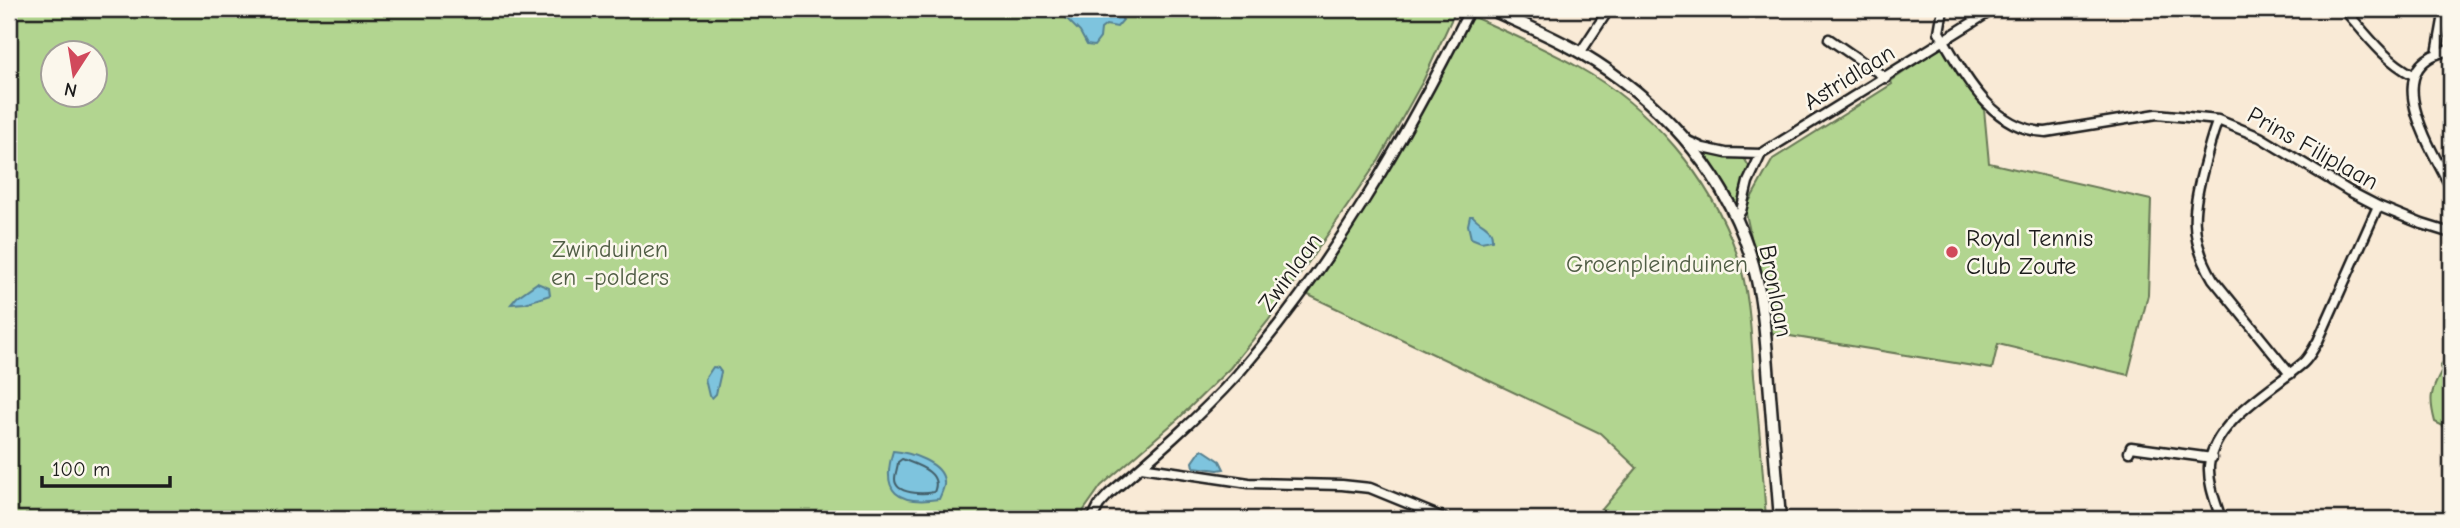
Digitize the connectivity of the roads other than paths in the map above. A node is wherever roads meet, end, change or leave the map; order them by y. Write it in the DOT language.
graph roads {
  1 [pos="1470,9"];
  2 [pos="1490,9"];
  3 [pos="1609,9"];
  4 [pos="1942,9"];
  5 [pos="1994,9"];
  6 [pos="2344,9"];
  7 [pos="2445,9"];
  8 [pos="1829,39"];
  9 [pos="1944,40"];
  10 [pos="2451,50"];
  11 [pos="1580,53"];
  12 [pos="2437,54"];
  13 [pos="2413,75"];
  14 [pos="1886,78"];
  15 [pos="2218,120"];
  16 [pos="1688,141"];
  17 [pos="1761,155"];
  18 [pos="2449,177"];
  19 [pos="2451,188"];
  20 [pos="2378,206"];
  21 [pos="1736,218"];
  22 [pos="2451,233"];
  23 [pos="2290,373"];
  24 [pos="2129,452"];
  25 [pos="2212,458"];
  26 [pos="1142,467"];
  27 [pos="1092,519"];
  28 [pos="1446,519"];
  29 [pos="1780,519"];
  30 [pos="2221,519"];
  1 -- 26 [label="street, Zwinlaan"];
  2 -- 11 [label="street, Bronlaan"];
  3 -- 11 [label="street"];
  4 -- 9 [label="street"];
  5 -- 9 [label="street, Astridlaan"];
  6 -- 13 [label="street"];
  7 -- 12 [label="street"];
  8 -- 14 [label="street"];
  9 -- 14 [label="street, Astridlaan"];
  9 -- 15 [label="street, Prins Filiplaan"];
  10 -- 12 [label="street"];
  11 -- 16 [label="street, Bronlaan"];
  12 -- 13 [label="street"];
  13 -- 18 [label="street"];
  14 -- 17 [label="street, Astridlaan"];
  15 -- 20 [label="street, Prins Filiplaan"];
  15 -- 23 [label="street"];
  16 -- 17 [label="street"];
  16 -- 21 [label="street, Bronlaan"];
  17 -- 21 [label="street"];
  18 -- 19 [label="street"];
  20 -- 22 [label="street, Prins Filiplaan"];
  20 -- 23 [label="street"];
  21 -- 29 [label="street, Bronlaan"];
  23 -- 25 [label="street"];
  24 -- 25 [label="street"];
  25 -- 30 [label="street"];
  26 -- 27 [label="street, Zwinlaan"];
  26 -- 28 [label="street"];
}
